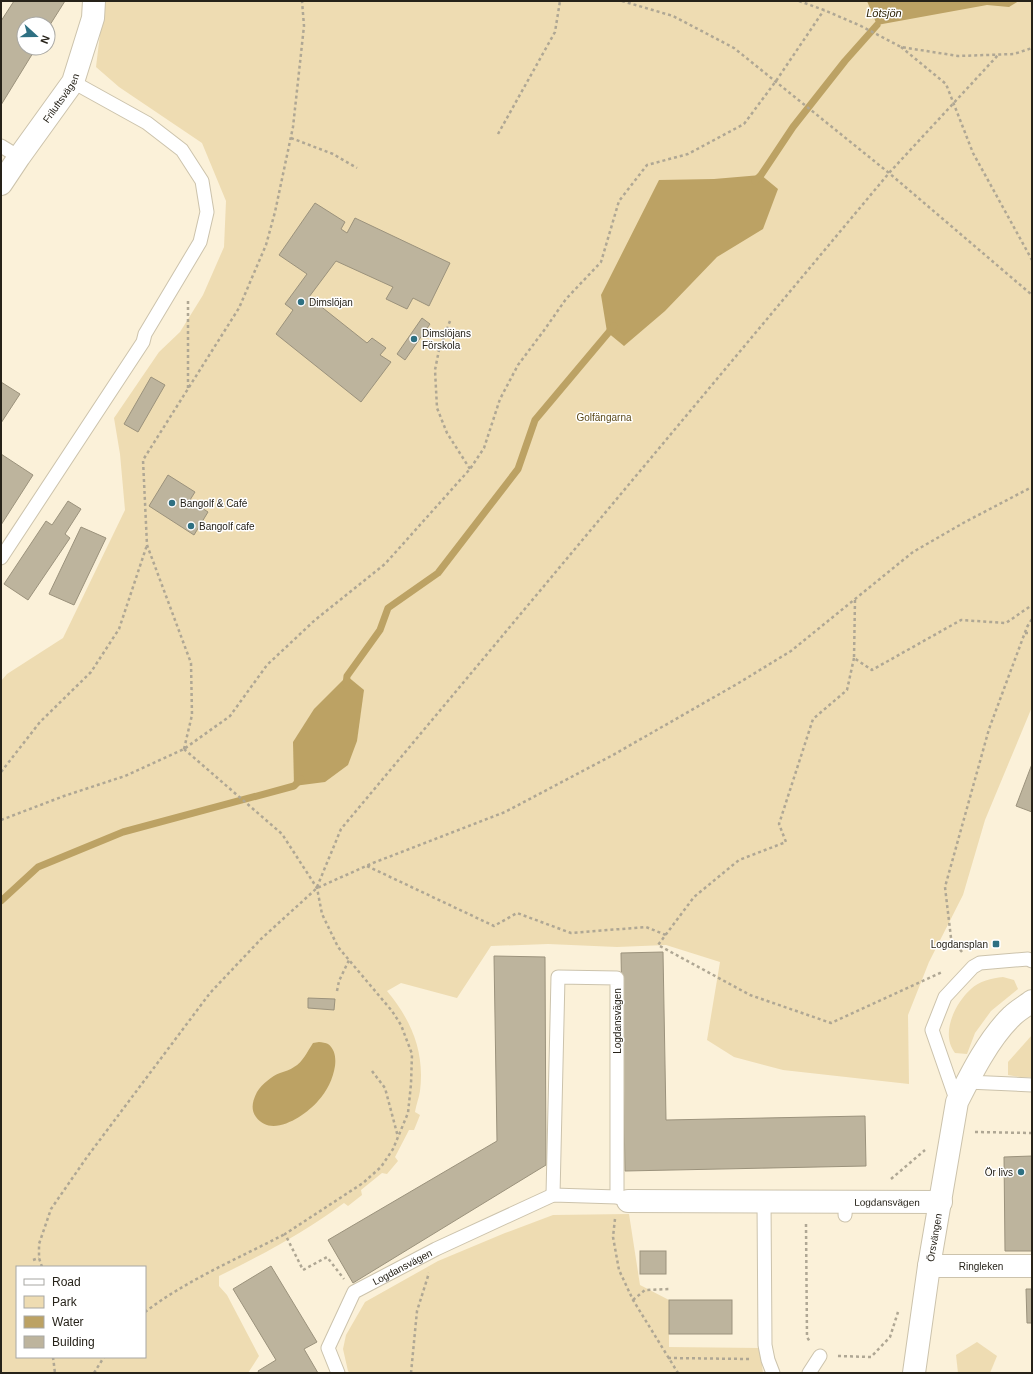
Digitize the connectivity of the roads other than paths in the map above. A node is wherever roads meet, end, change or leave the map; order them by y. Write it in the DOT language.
graph roads {
  1 [pos="94,1"];
  2 [pos="73,82"];
  3 [pos="10,151"];
  4 [pos="1,184"];
  5 [pos="1,558"];
  6 [pos="1032,961"];
  7 [pos="1032,1001"];
  8 [pos="967,1082"];
  9 [pos="1032,1085"];
  10 [pos="957,1102"];
  11 [pos="553,1195"];
  12 [pos="622,1199"];
  13 [pos="764,1201"];
  14 [pos="941,1202"];
  15 [pos="930,1266"];
  16 [pos="1032,1266"];
  17 [pos="820,1356"];
  18 [pos="338,1373"];
  19 [pos="773,1373"];
  20 [pos="809,1373"];
  21 [pos="914,1373"];
  1 -- 2 [label="street, Friluftsvägen"];
  2 -- 3 [label="street, Friluftsvägen"];
  2 -- 5 [label="lane"];
  3 -- 4 [label="street, Friluftsvägen"];
  6 -- 10 [label="lane"];
  7 -- 8 [label="street, Örsvängen"];
  8 -- 9 [label="lane"];
  8 -- 10 [label="street, Örsvängen"];
  10 -- 14 [label="street, Örsvängen"];
  11 -- 12 [label="lane, Logdansvägen"];
  11 -- 12 [label="lane, Logdansvägen"];
  11 -- 18 [label="lane, Logdansvägen"];
  12 -- 13 [label="street, Logdansvägen"];
  13 -- 14 [label="street, Logdansvägen"];
  13 -- 19 [label="lane"];
  14 -- 15 [label="street, Örsvängen"];
  15 -- 16 [label="street, Ringleken"];
  15 -- 21 [label="street, Örsvängen"];
  17 -- 20 [label="lane"];
}
